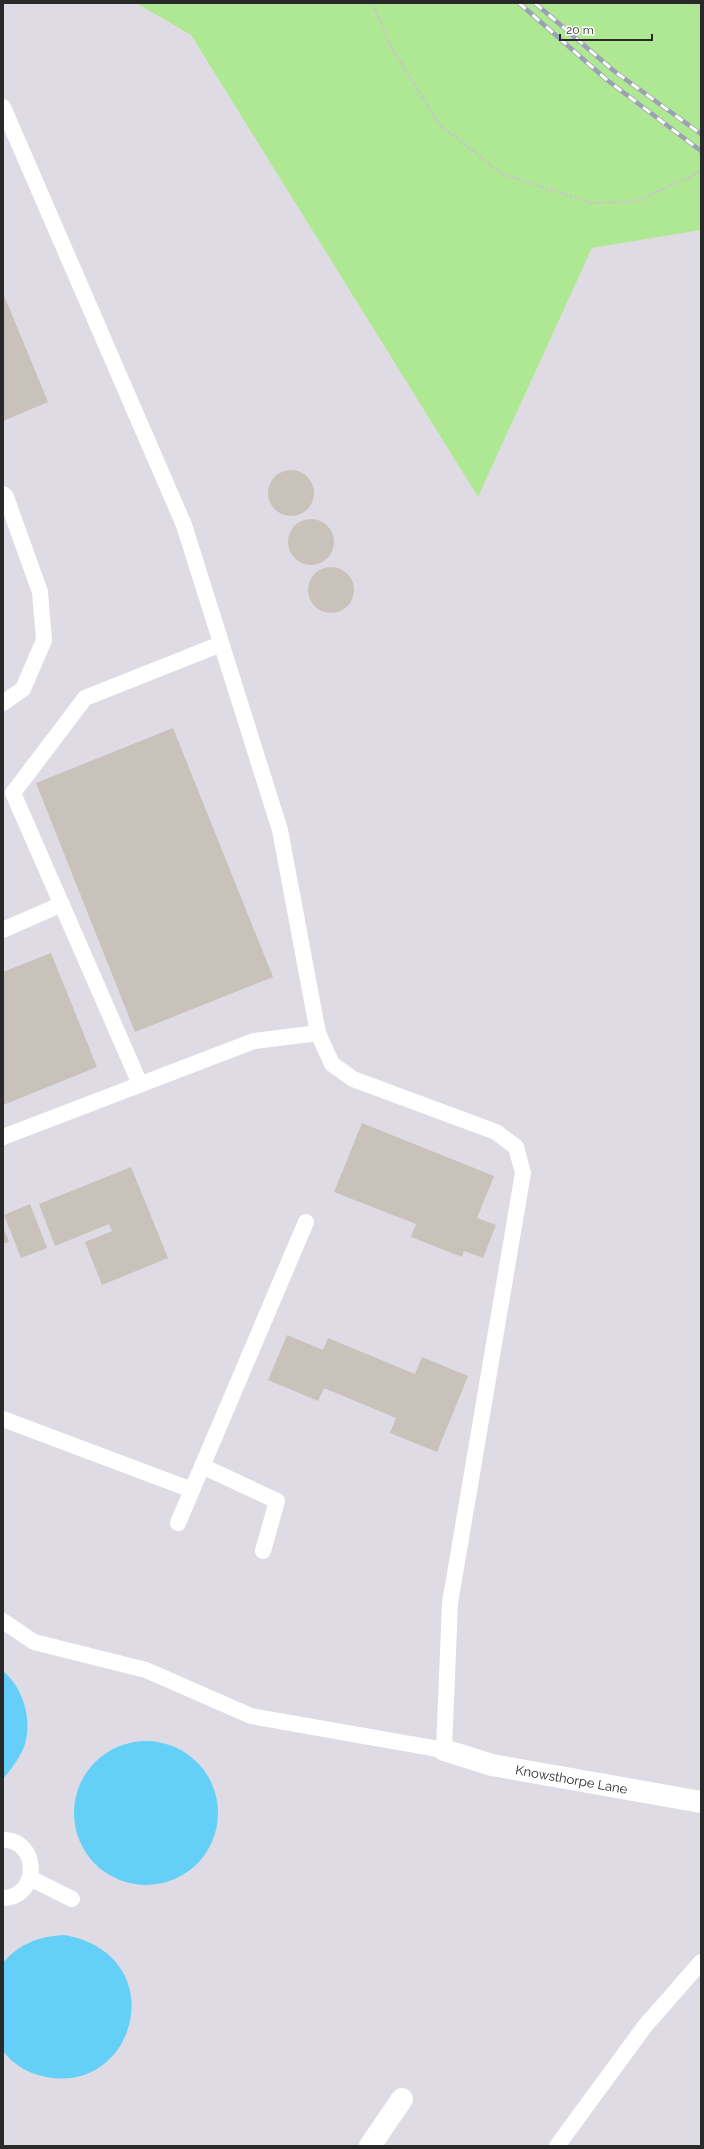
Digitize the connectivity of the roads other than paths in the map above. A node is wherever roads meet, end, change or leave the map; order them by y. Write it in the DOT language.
graph roads {
  1 [pos="3,107"];
  2 [pos="3,494"];
  3 [pos="222,644"];
  4 [pos="3,703"];
  5 [pos="62,904"];
  6 [pos="3,930"];
  7 [pos="318,1033"];
  8 [pos="140,1084"];
  9 [pos="3,1137"];
  10 [pos="306,1222"];
  11 [pos="3,1419"];
  12 [pos="202,1466"];
  13 [pos="192,1490"];
  14 [pos="178,1524"];
  15 [pos="263,1551"];
  16 [pos="3,1621"];
  17 [pos="444,1750"];
  18 [pos="701,1802"];
  19 [pos="3,1840"];
  20 [pos="30,1878"];
  21 [pos="3,1898"];
  22 [pos="72,1899"];
  23 [pos="701,1962"];
  24 [pos="402,2099"];
  25 [pos="370,2146"];
  26 [pos="557,2146"];
  1 -- 3 [label="lane"];
  2 -- 4 [label="lane"];
  3 -- 5 [label="lane"];
  3 -- 7 [label="lane"];
  5 -- 6 [label="lane"];
  5 -- 8 [label="lane"];
  7 -- 8 [label="lane"];
  7 -- 17 [label="lane"];
  8 -- 9 [label="lane"];
  10 -- 12 [label="lane"];
  11 -- 13 [label="lane"];
  12 -- 13 [label="lane"];
  12 -- 15 [label="lane"];
  13 -- 14 [label="lane"];
  16 -- 17 [label="lane"];
  17 -- 18 [label="street, Knowsthorpe Lane"];
  19 -- 20 [label="lane"];
  20 -- 21 [label="lane"];
  20 -- 22 [label="lane"];
  23 -- 26 [label="lane"];
  24 -- 25 [label="street"];
}
